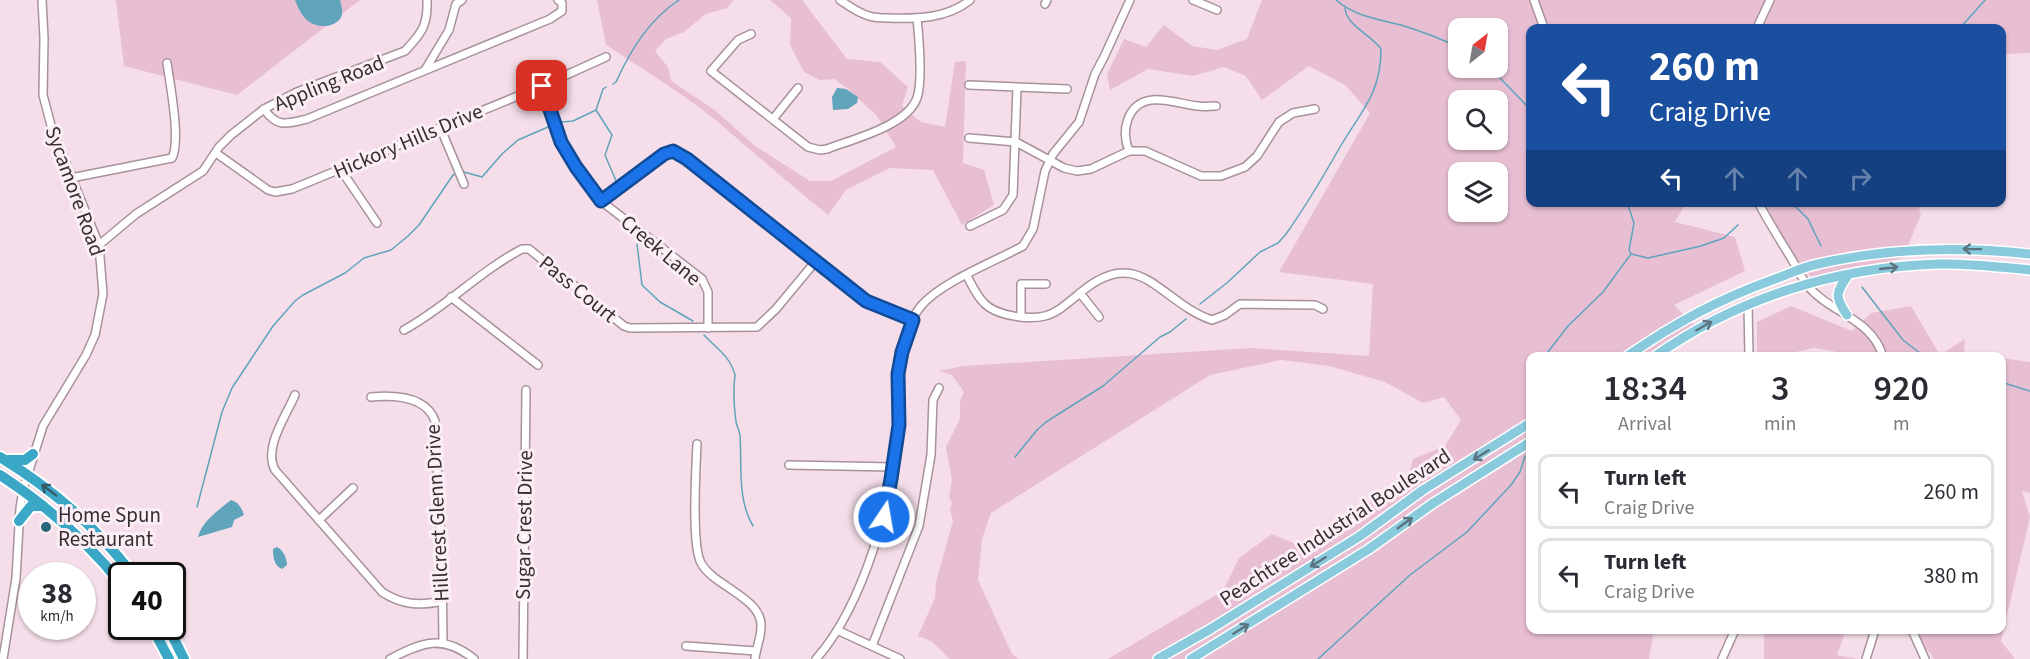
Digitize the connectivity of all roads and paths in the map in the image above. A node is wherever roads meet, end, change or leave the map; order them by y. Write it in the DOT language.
graph roads {
  1 [pos="42,0"];
  2 [pos="428,0"];
  3 [pos="462,0"];
  4 [pos="558,0"];
  5 [pos="840,0"];
  6 [pos="970,0"];
  7 [pos="1130,0"];
  8 [pos="1193,0"];
  9 [pos="1534,0"];
  10 [pos="1770,0"];
  11 [pos="1217,10"];
  12 [pos="917,18"];
  13 [pos="1543,24"];
  14 [pos="1759,24"];
  15 [pos="751,34"];
  16 [pos="606,57"];
  17 [pos="168,63"];
  18 [pos="425,70"];
  19 [pos="542,86"];
  20 [pos="969,86"];
  21 [pos="798,88"];
  22 [pos="1017,88"];
  23 [pos="1067,89"];
  24 [pos="1216,105"];
  25 [pos="1315,108"];
  26 [pos="264,109"];
  27 [pos="773,119"];
  28 [pos="440,127"];
  29 [pos="969,138"];
  30 [pos="1016,142"];
  31 [pos="1129,151"];
  32 [pos="216,153"];
  33 [pos="1049,161"];
  34 [pos="341,170"];
  35 [pos="72,178"];
  36 [pos="464,184"];
  37 [pos="601,201"];
  38 [pos="1761,207"];
  39 [pos="377,223"];
  40 [pos="970,226"];
  41 [pos="99,245"];
  42 [pos="2030,254"];
  43 [pos="815,262"];
  44 [pos="1798,270"];
  45 [pos="2030,270"];
  46 [pos="1848,275"];
  47 [pos="967,276"];
  48 [pos="1046,284"];
  49 [pos="1806,284"];
  50 [pos="1080,292"];
  51 [pos="451,297"];
  52 [pos="1748,304"];
  53 [pos="1323,309"];
  54 [pos="1847,315"];
  55 [pos="1021,316"];
  56 [pos="1100,317"];
  57 [pos="913,320"];
  58 [pos="708,328"];
  59 [pos="404,330"];
  60 [pos="1633,352"];
  61 [pos="1662,352"];
  62 [pos="1749,352"];
  63 [pos="1881,352"];
  64 [pos="538,365"];
  65 [pos="939,388"];
  66 [pos="526,390"];
  67 [pos="295,395"];
  68 [pos="371,397"];
  69 [pos="1526,426"];
  70 [pos="1518,431"];
  71 [pos="1526,441"];
  72 [pos="697,444"];
  73 [pos="1526,445"];
  74 [pos="33,454"];
  75 [pos="2,458"];
  76 [pos="789,465"];
  77 [pos="893,468"];
  78 [pos="28,474"];
  79 [pos="0,475"];
  80 [pos="353,488"];
  81 [pos="23,490"];
  82 [pos="43,506"];
  83 [pos="319,520"];
  84 [pos="19,521"];
  85 [pos="123,562"];
  86 [pos="108,568"];
  87 [pos="442,601"];
  88 [pos="838,631"];
  89 [pos="1733,634"];
  90 [pos="1874,634"];
  91 [pos="1914,634"];
  92 [pos="159,640"];
  93 [pos="174,640"];
  94 [pos="443,642"];
  95 [pos="686,646"];
  96 [pos="872,646"];
  97 [pos="756,655"];
  98 [pos="3,659"];
  99 [pos="169,659"];
  100 [pos="184,659"];
  101 [pos="390,659"];
  102 [pos="474,659"];
  103 [pos="523,659"];
  104 [pos="816,659"];
  105 [pos="900,659"];
  106 [pos="1158,659"];
  107 [pos="1191,659"];
  108 [pos="1722,659"];
  109 [pos="1866,659"];
  110 [pos="1925,659"];
  1 -- 35 [label="street, Sycamore Road"];
  2 -- 26 [label="street, Appling Road"];
  3 -- 18 [label="street"];
  4 -- 18 [label="street"];
  5 -- 12 [label="street"];
  6 -- 12 [label="street"];
  7 -- 33 [label="street"];
  8 -- 11 [label="street"];
  9 -- 13 [label="street"];
  10 -- 14 [label="street"];
  12 -- 27 [label="street"];
  15 -- 27 [label="street"];
  16 -- 19 [label="street, Hickory Hills Drive"];
  17 -- 35 [label="street"];
  18 -- 26 [label="street"];
  19 -- 28 [label="street, Hickory Hills Drive"];
  19 -- 37 [label="street, Creek Lane"];
  20 -- 22 [label="street"];
  21 -- 27 [label="street"];
  22 -- 23 [label="street"];
  22 -- 30 [label="street"];
  24 -- 31 [label="street"];
  25 -- 31 [label="street"];
  26 -- 32 [label="street, Appling Road"];
  28 -- 34 [label="street, Hickory Hills Drive"];
  28 -- 36 [label="street"];
  29 -- 30 [label="street"];
  30 -- 33 [label="street"];
  30 -- 40 [label="street"];
  31 -- 33 [label="street"];
  32 -- 34 [label="street, Hickory Hills Drive"];
  32 -- 41 [label="street, Appling Road"];
  33 -- 47 [label="street"];
  34 -- 39 [label="street"];
  35 -- 41 [label="street, Sycamore Road"];
  37 -- 43 [label="street"];
  37 -- 58 [label="street, Creek Lane"];
  38 -- 44 [label="street"];
  41 -- 74 [label="street, Sycamore Road"];
  42 -- 44 [label="main road, one-way"];
  43 -- 57 [label="street"];
  43 -- 58 [label="street, Pass Court"];
  44 -- 49 [label="street"];
  44 -- 60 [label="main road"];
  46 -- 45 [label="main road, one-way"];
  46 -- 49 [label="main road"];
  46 -- 54 [label="main road"];
  47 -- 55 [label="street"];
  47 -- 57 [label="street"];
  48 -- 55 [label="street"];
  49 -- 52 [label="main road"];
  49 -- 54 [label="street"];
  50 -- 53 [label="street"];
  50 -- 55 [label="street"];
  50 -- 56 [label="street"];
  51 -- 58 [label="street, Pass Court"];
  51 -- 59 [label="street, Pass Court"];
  51 -- 64 [label="street"];
  61 -- 52 [label="main road, one-way"];
  52 -- 62 [label="street"];
  54 -- 63 [label="street"];
  57 -- 77 [label="street"];
  65 -- 96 [label="street"];
  66 -- 103 [label="street, Sugar Crest Drive"];
  67 -- 83 [label="street"];
  68 -- 87 [label="street, Hillcrest Glenn Drive"];
  69 -- 70 [label="main road, Peachtree Industrial Boulevard"];
  70 -- 71 [label="main road"];
  70 -- 106 [label="main road, Peachtree Industrial Boulevard, one-way"];
  72 -- 97 [label="street"];
  107 -- 73 [label="main road, Peachtree Industrial Boulevard, one-way"];
  74 -- 75 [label="highway"];
  74 -- 78 [label="street, Sycamore Road"];
  75 -- 78 [label="highway"];
  76 -- 77 [label="street"];
  77 -- 88 [label="street"];
  78 -- 81 [label="street, Sycamore Road"];
  85 -- 78 [label="highway, one-way"];
  79 -- 81 [label="highway"];
  80 -- 83 [label="street"];
  81 -- 82 [label="highway"];
  81 -- 84 [label="street, Sycamore Road"];
  82 -- 84 [label="highway"];
  82 -- 86 [label="highway"];
  83 -- 87 [label="street"];
  84 -- 98 [label="street, Sycamore Road"];
  87 -- 94 [label="street, Hillcrest Glenn Drive"];
  88 -- 96 [label="street"];
  88 -- 104 [label="street"];
  89 -- 108 [label="street"];
  90 -- 109 [label="street"];
  91 -- 110 [label="street"];
  92 -- 99 [label="highway"];
  93 -- 100 [label="highway"];
  94 -- 101 [label="street"];
  94 -- 102 [label="street"];
  95 -- 97 [label="street"];
  96 -- 105 [label="street"];
}
